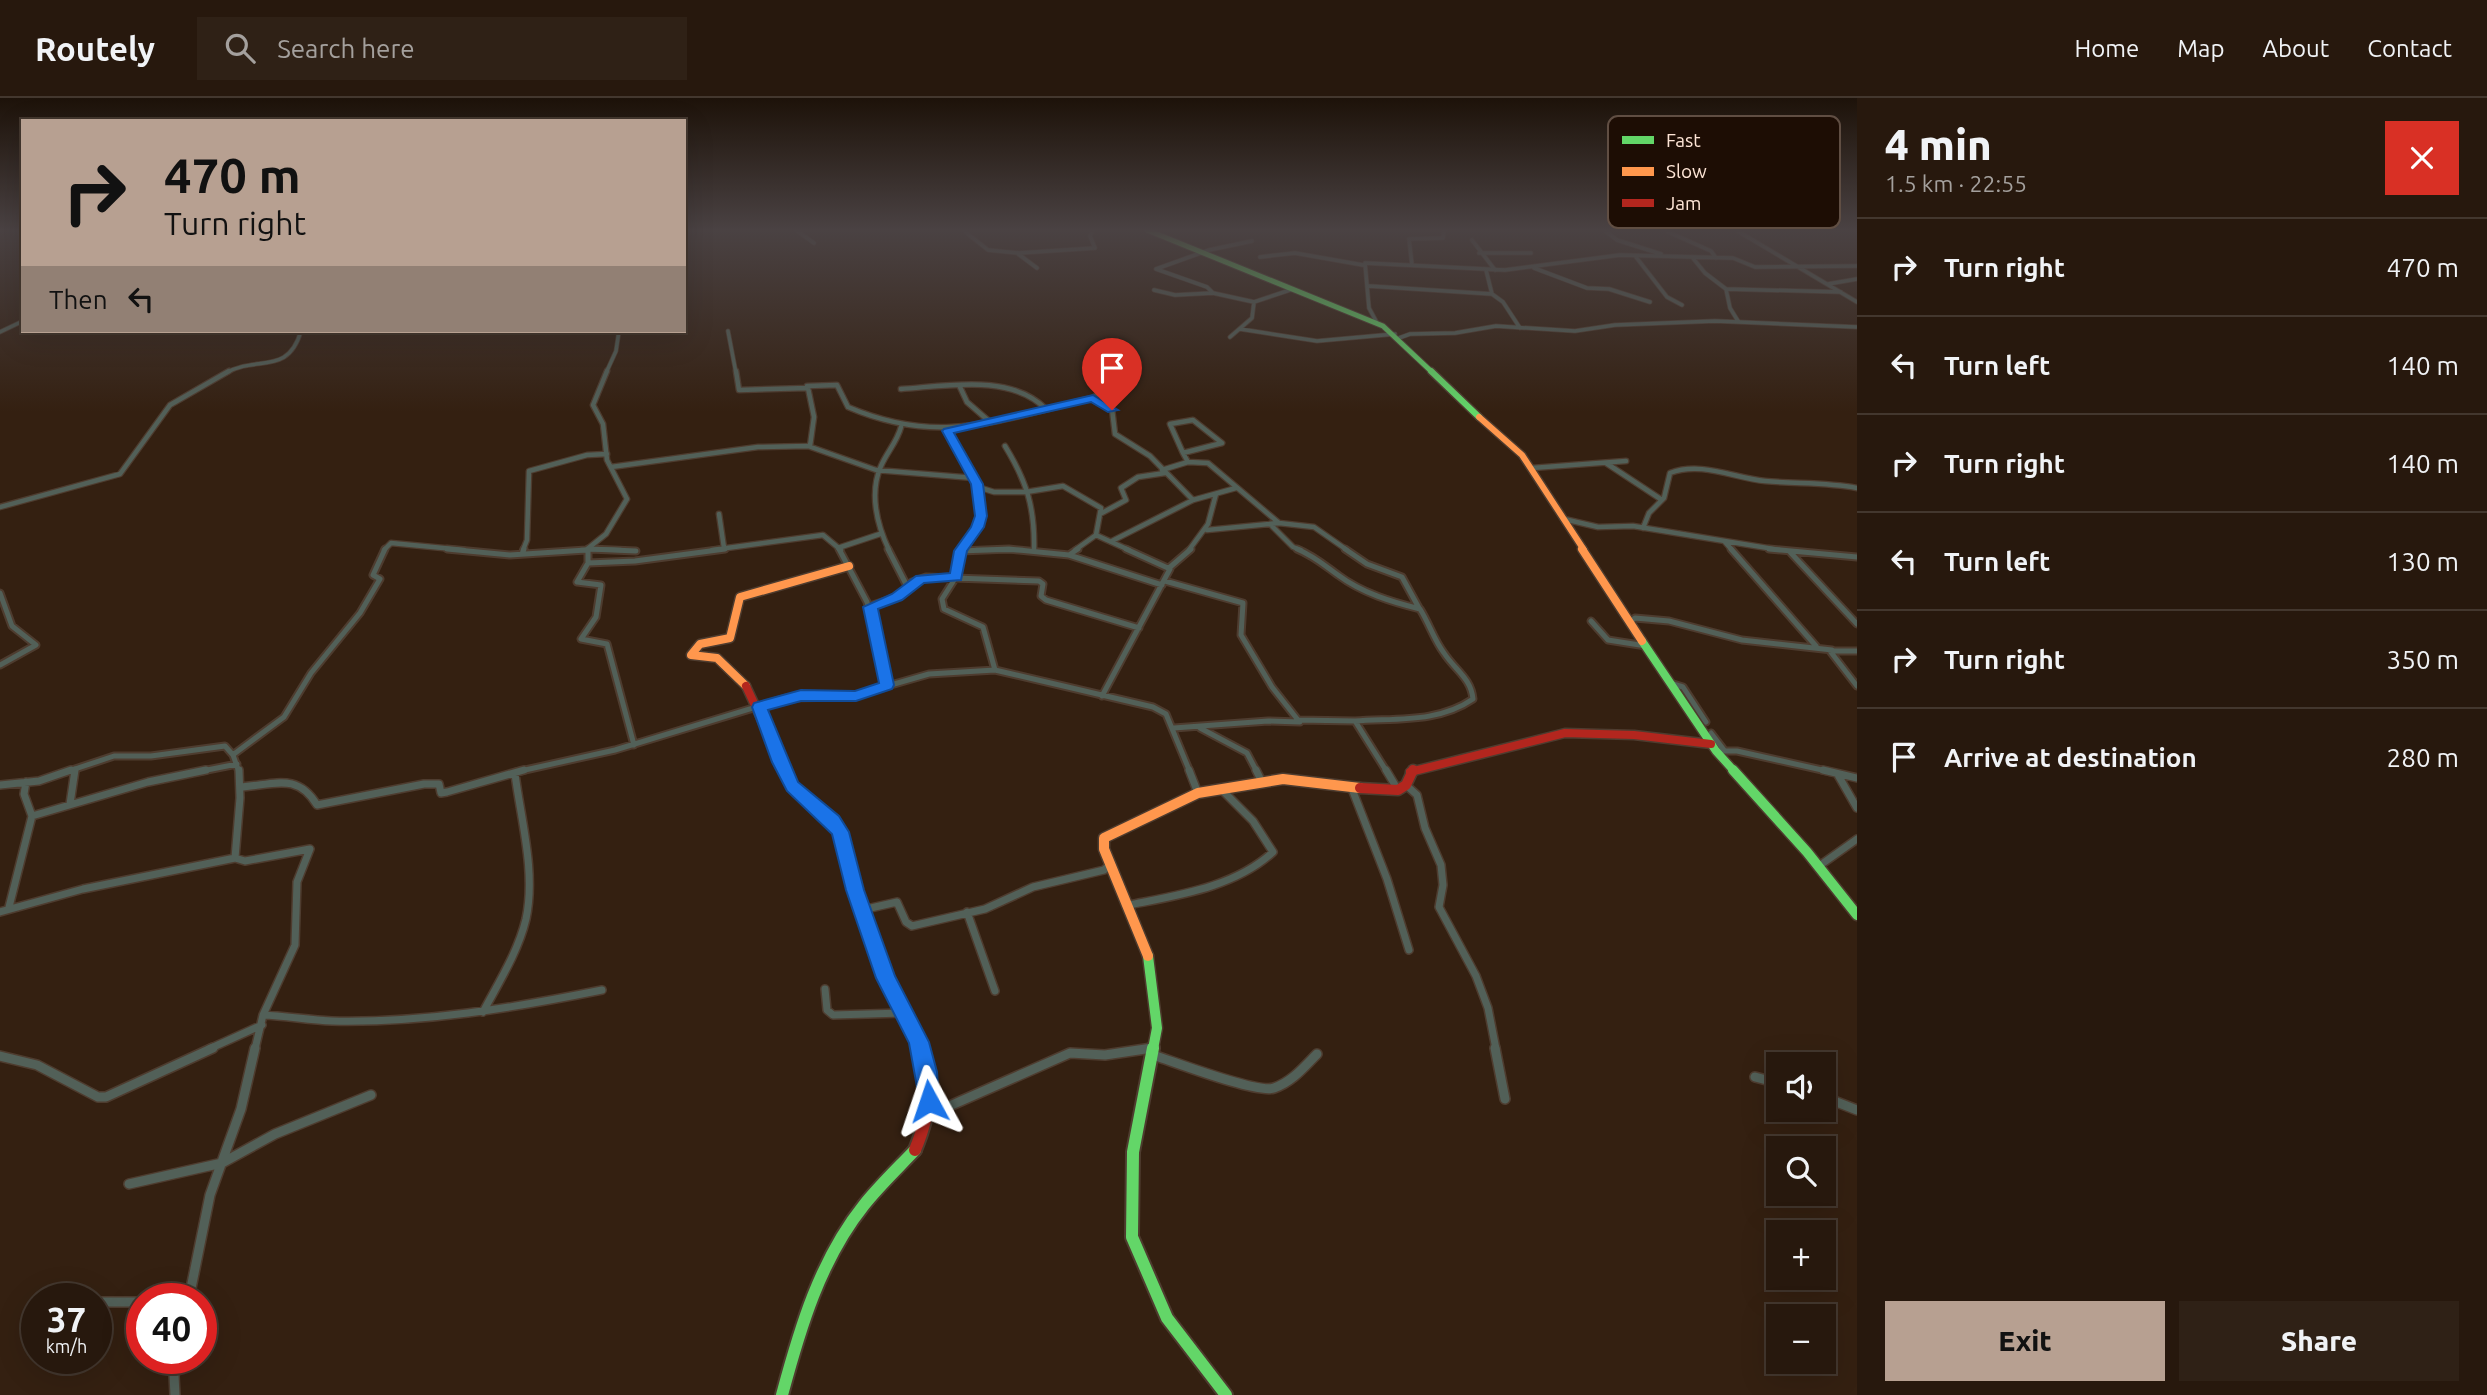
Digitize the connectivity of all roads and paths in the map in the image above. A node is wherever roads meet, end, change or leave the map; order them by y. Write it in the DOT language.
graph roads {
  1 [pos="1156,291"];
  2 [pos="1211,291"];
  3 [pos="1288,291"];
  4 [pos="1297,291"];
  5 [pos="1369,291"];
  6 [pos="1439,291"];
  7 [pos="1491,291"];
  8 [pos="1614,291"];
  9 [pos="1662,291"];
  10 [pos="1726,291"];
  11 [pos="1785,291"];
  12 [pos="1838,291"];
  13 [pos="1841,292"];
  14 [pos="1213,293"];
  15 [pos="1492,294"];
  16 [pos="1254,302"];
  17 [pos="1650,302"];
  18 [pos="1857,302"];
  19 [pos="1682,305"];
  20 [pos="1376,321"];
  21 [pos="1738,321"];
  22 [pos="21,322"];
  23 [pos="1857,327"];
  24 [pos="1520,328"];
  25 [pos="1240,330"];
  26 [pos="728,331"];
  27 [pos="0,332"];
  28 [pos="300,333"];
  29 [pos="619,333"];
  30 [pos="1397,336"];
  31 [pos="1230,337"];
  32 [pos="1112,382"];
  33 [pos="807,386"];
  34 [pos="960,387"];
  35 [pos="901,389"];
  36 [pos="1093,398"];
  37 [pos="1046,409"];
  38 [pos="990,422"];
  39 [pos="901,428"];
  40 [pos="948,431"];
  41 [pos="810,446"];
  42 [pos="1005,446"];
  43 [pos="1183,453"];
  44 [pos="607,454"];
  45 [pos="1626,461"];
  46 [pos="1188,462"];
  47 [pos="1606,463"];
  48 [pos="611,467"];
  49 [pos="1532,468"];
  50 [pos="878,471"];
  51 [pos="1163,471"];
  52 [pos="974,478"];
  53 [pos="978,488"];
  54 [pos="1236,488"];
  55 [pos="1857,488"];
  56 [pos="1026,492"];
  57 [pos="1216,494"];
  58 [pos="1193,500"];
  59 [pos="1662,500"];
  60 [pos="0,507"];
  61 [pos="719,514"];
  62 [pos="1100,514"];
  63 [pos="1564,519"];
  64 [pos="1279,523"];
  65 [pos="1270,524"];
  66 [pos="1643,528"];
  67 [pos="1206,530"];
  68 [pos="880,534"];
  69 [pos="1096,535"];
  70 [pos="1112,541"];
  71 [pos="1725,542"];
  72 [pos="724,548"];
  73 [pos="838,548"];
  74 [pos="587,549"];
  75 [pos="636,551"];
  76 [pos="961,551"];
  77 [pos="1034,551"];
  78 [pos="1790,552"];
  79 [pos="522,554"];
  80 [pos="1069,555"];
  81 [pos="1856,558"];
  82 [pos="588,563"];
  83 [pos="849,566"];
  84 [pos="1169,568"];
  85 [pos="956,577"];
  86 [pos="1163,583"];
  87 [pos="908,588"];
  88 [pos="0,593"];
  89 [pos="870,607"];
  90 [pos="1420,609"];
  91 [pos="1591,621"];
  92 [pos="1630,624"];
  93 [pos="1857,624"];
  94 [pos="1139,628"];
  95 [pos="1646,646"];
  96 [pos="1816,646"];
  97 [pos="1832,650"];
  98 [pos="1857,651"];
  99 [pos="0,666"];
  100 [pos="995,670"];
  101 [pos="1670,682"];
  102 [pos="887,685"];
  103 [pos="1857,686"];
  104 [pos="1102,695"];
  105 [pos="759,707"];
  106 [pos="1355,721"];
  107 [pos="1300,722"];
  108 [pos="1706,722"];
  109 [pos="1194,726"];
  110 [pos="1174,728"];
  111 [pos="1711,733"];
  112 [pos="634,745"];
  113 [pos="1717,749"];
  114 [pos="234,754"];
  115 [pos="237,764"];
  116 [pos="75,770"];
  117 [pos="515,774"];
  118 [pos="1838,775"];
  119 [pos="1857,778"];
  120 [pos="26,782"];
  121 [pos="1262,782"];
  122 [pos="0,785"];
  123 [pos="240,787"];
  124 [pos="1402,788"];
  125 [pos="1352,789"];
  126 [pos="1222,790"];
  127 [pos="1198,793"];
  128 [pos="70,804"];
  129 [pos="1857,808"];
  130 [pos="32,816"];
  131 [pos="1857,838"];
  132 [pos="235,858"];
  133 [pos="1111,864"];
  134 [pos="1819,867"];
  135 [pos="1129,905"];
  136 [pos="9,907"];
  137 [pos="862,910"];
  138 [pos="0,912"];
  139 [pos="967,912"];
  140 [pos="1857,915"];
  141 [pos="1409,950"];
  142 [pos="825,989"];
  143 [pos="602,990"];
  144 [pos="995,990"];
  145 [pos="483,1012"];
  146 [pos="903,1013"];
  147 [pos="263,1020"];
  148 [pos="1152,1052"];
  149 [pos="1317,1054"];
  150 [pos="0,1056"];
  151 [pos="1755,1077"];
  152 [pos="1766,1080"];
  153 [pos="371,1096"];
  154 [pos="1505,1098"];
  155 [pos="1836,1102"];
  156 [pos="1857,1110"];
  157 [pos="929,1115"];
  158 [pos="222,1163"];
  159 [pos="129,1184"];
  160 [pos="191,1283"];
  161 [pos="174,1374"];
  162 [pos="175,1395"];
  163 [pos="782,1395"];
  164 [pos="1226,1395"];
  1 -- 14 [label="street"];
  2 -- 14 [label="street"];
  3 -- 16 [label="street"];
  4 -- 20 [label="street"];
  5 -- 20 [label="street"];
  6 -- 15 [label="street"];
  7 -- 15 [label="street"];
  8 -- 17 [label="street"];
  9 -- 19 [label="street"];
  10 -- 21 [label="street"];
  11 -- 13 [label="street"];
  12 -- 13 [label="street"];
  13 -- 18 [label="street"];
  14 -- 16 [label="street"];
  15 -- 24 [label="street"];
  16 -- 25 [label="street"];
  20 -- 30 [label="street"];
  21 -- 23 [label="street"];
  21 -- 24 [label="street"];
  22 -- 27 [label="street"];
  24 -- 30 [label="street"];
  25 -- 30 [label="street"];
  25 -- 31 [label="street"];
  26 -- 33 [label="street"];
  28 -- 60 [label="street"];
  29 -- 44 [label="street"];
  30 -- 49 [label="street"];
  32 -- 36 [label="street"];
  33 -- 39 [label="street"];
  33 -- 41 [label="street"];
  34 -- 35 [label="street"];
  34 -- 37 [label="street"];
  34 -- 38 [label="street"];
  36 -- 37 [label="street"];
  36 -- 51 [label="street"];
  37 -- 38 [label="street"];
  38 -- 40 [label="street"];
  39 -- 40 [label="street"];
  39 -- 50 [label="street"];
  40 -- 52 [label="street"];
  41 -- 48 [label="street"];
  41 -- 50 [label="street"];
  42 -- 56 [label="street"];
  43 -- 43 [label="street"];
  43 -- 46 [label="street"];
  44 -- 48 [label="street"];
  44 -- 79 [label="street"];
  45 -- 47 [label="street"];
  46 -- 51 [label="street"];
  46 -- 54 [label="street"];
  47 -- 49 [label="street"];
  47 -- 59 [label="street"];
  48 -- 74 [label="street"];
  49 -- 63 [label="street"];
  50 -- 52 [label="street"];
  50 -- 68 [label="street"];
  51 -- 58 [label="street"];
  51 -- 62 [label="street"];
  52 -- 53 [label="street"];
  53 -- 56 [label="street"];
  53 -- 76 [label="street"];
  54 -- 57 [label="street"];
  54 -- 64 [label="street"];
  55 -- 59 [label="street"];
  56 -- 62 [label="street"];
  56 -- 77 [label="street"];
  57 -- 58 [label="street"];
  57 -- 67 [label="street"];
  58 -- 70 [label="street"];
  59 -- 66 [label="street"];
  61 -- 72 [label="street"];
  62 -- 69 [label="street"];
  63 -- 66 [label="street"];
  63 -- 92 [label="street"];
  64 -- 65 [label="street"];
  64 -- 90 [label="street"];
  65 -- 67 [label="street"];
  65 -- 90 [label="street"];
  66 -- 71 [label="street"];
  67 -- 84 [label="street"];
  68 -- 73 [label="street"];
  68 -- 87 [label="street"];
  69 -- 70 [label="street"];
  69 -- 80 [label="street"];
  70 -- 84 [label="street"];
  71 -- 78 [label="street"];
  71 -- 96 [label="street"];
  72 -- 73 [label="street"];
  72 -- 82 [label="street"];
  73 -- 83 [label="street"];
  74 -- 75 [label="street"];
  74 -- 79 [label="street"];
  74 -- 82 [label="street"];
  76 -- 77 [label="street"];
  76 -- 85 [label="street"];
  77 -- 80 [label="street"];
  78 -- 81 [label="street"];
  78 -- 93 [label="street"];
  79 -- 114 [label="street"];
  80 -- 86 [label="street"];
  82 -- 112 [label="street"];
  83 -- 89 [label="street"];
  83 -- 105 [label="street"];
  84 -- 86 [label="street"];
  85 -- 87 [label="street"];
  85 -- 94 [label="street"];
  85 -- 100 [label="street"];
  86 -- 94 [label="street"];
  86 -- 107 [label="street"];
  87 -- 89 [label="street"];
  88 -- 99 [label="street"];
  89 -- 102 [label="street"];
  90 -- 106 [label="street"];
  91 -- 95 [label="street"];
  92 -- 95 [label="street"];
  92 -- 96 [label="street"];
  94 -- 104 [label="street"];
  95 -- 101 [label="street"];
  96 -- 97 [label="street"];
  97 -- 98 [label="street"];
  97 -- 103 [label="street"];
  100 -- 102 [label="street"];
  100 -- 104 [label="street"];
  101 -- 108 [label="street"];
  101 -- 113 [label="street"];
  102 -- 105 [label="street"];
  104 -- 110 [label="street"];
  105 -- 112 [label="street"];
  105 -- 137 [label="street"];
  106 -- 107 [label="street"];
  106 -- 124 [label="street"];
  107 -- 109 [label="street"];
  109 -- 110 [label="street"];
  109 -- 121 [label="street"];
  110 -- 127 [label="street"];
  111 -- 113 [label="street"];
  112 -- 117 [label="street"];
  113 -- 118 [label="street"];
  113 -- 124 [label="street"];
  113 -- 134 [label="street"];
  114 -- 115 [label="street"];
  114 -- 116 [label="street"];
  115 -- 123 [label="street"];
  115 -- 128 [label="street"];
  116 -- 120 [label="street"];
  116 -- 128 [label="street"];
  117 -- 123 [label="street"];
  117 -- 145 [label="street"];
  118 -- 119 [label="street"];
  118 -- 129 [label="street"];
  120 -- 122 [label="street"];
  120 -- 130 [label="street"];
  121 -- 125 [label="street"];
  121 -- 126 [label="street"];
  123 -- 132 [label="street"];
  124 -- 125 [label="street"];
  124 -- 154 [label="street"];
  125 -- 141 [label="street"];
  126 -- 127 [label="street"];
  126 -- 135 [label="street"];
  127 -- 133 [label="street"];
  128 -- 130 [label="street"];
  130 -- 136 [label="street"];
  131 -- 134 [label="street"];
  132 -- 136 [label="street"];
  132 -- 147 [label="street"];
  133 -- 135 [label="street"];
  133 -- 139 [label="street"];
  134 -- 140 [label="street"];
  135 -- 148 [label="street"];
  136 -- 138 [label="street"];
  137 -- 139 [label="street"];
  137 -- 146 [label="street"];
  139 -- 144 [label="street"];
  142 -- 146 [label="street"];
  143 -- 145 [label="street"];
  145 -- 147 [label="street"];
  146 -- 157 [label="street"];
  147 -- 150 [label="street"];
  147 -- 158 [label="street"];
  148 -- 149 [label="street"];
  148 -- 157 [label="street"];
  148 -- 164 [label="street"];
  151 -- 152 [label="street"];
  153 -- 158 [label="street"];
  155 -- 156 [label="street"];
  157 -- 163 [label="street"];
  158 -- 159 [label="street"];
  158 -- 160 [label="street"];
  161 -- 162 [label="street"];
}
